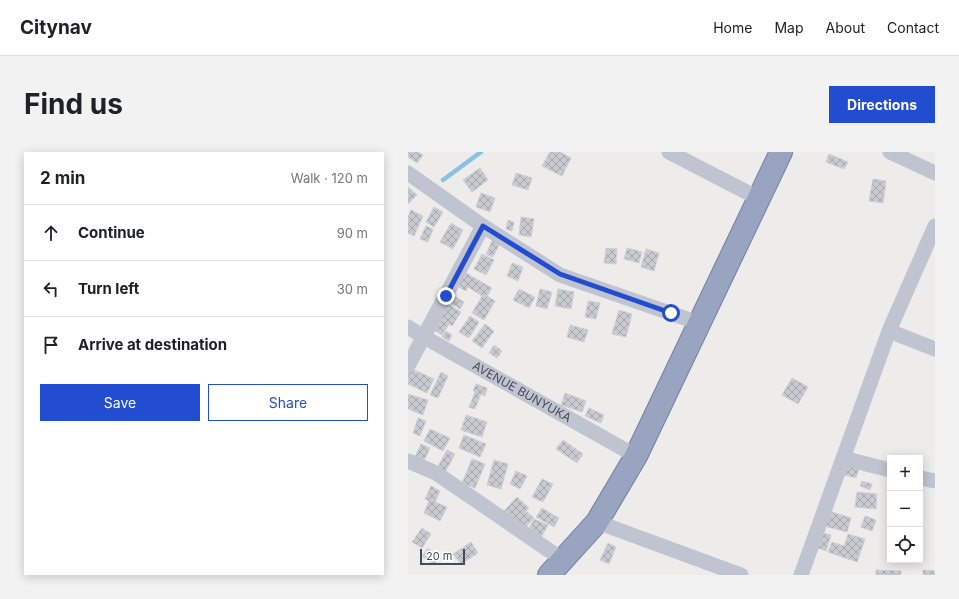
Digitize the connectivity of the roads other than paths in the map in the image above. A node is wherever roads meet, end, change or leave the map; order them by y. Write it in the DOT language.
graph roads {
  1 [pos="669,152"];
  2 [pos="781,152"];
  3 [pos="890,152"];
  4 [pos="408,173"];
  5 [pos="935,173"];
  6 [pos="760,199"];
  7 [pos="483,226"];
  8 [pos="935,226"];
  9 [pos="699,323"];
  10 [pos="408,327"];
  11 [pos="889,331"];
  12 [pos="424,337"];
  13 [pos="935,349"];
  14 [pos="408,366"];
  15 [pos="636,456"];
  16 [pos="843,458"];
  17 [pos="408,461"];
  18 [pos="887,469"];
  19 [pos="923,479"];
  20 [pos="935,481"];
  21 [pos="597,522"];
  22 [pos="556,568"];
  23 [pos="741,575"];
  24 [pos="801,575"];
  1 -- 6 [label="street"];
  2 -- 6 [label="highway"];
  3 -- 5 [label="street"];
  4 -- 7 [label="street"];
  6 -- 9 [label="highway"];
  7 -- 9 [label="street"];
  7 -- 12 [label="street"];
  8 -- 11 [label="street"];
  9 -- 15 [label="highway"];
  10 -- 12 [label="street, AVENUE BUNYUKA"];
  11 -- 13 [label="street"];
  11 -- 16 [label="street"];
  12 -- 14 [label="street"];
  12 -- 15 [label="street, AVENUE BUNYUKA"];
  15 -- 21 [label="highway"];
  16 -- 18 [label="street"];
  16 -- 24 [label="street"];
  17 -- 22 [label="street"];
  19 -- 20 [label="street"];
  21 -- 22 [label="highway"];
  21 -- 23 [label="street"];
}
